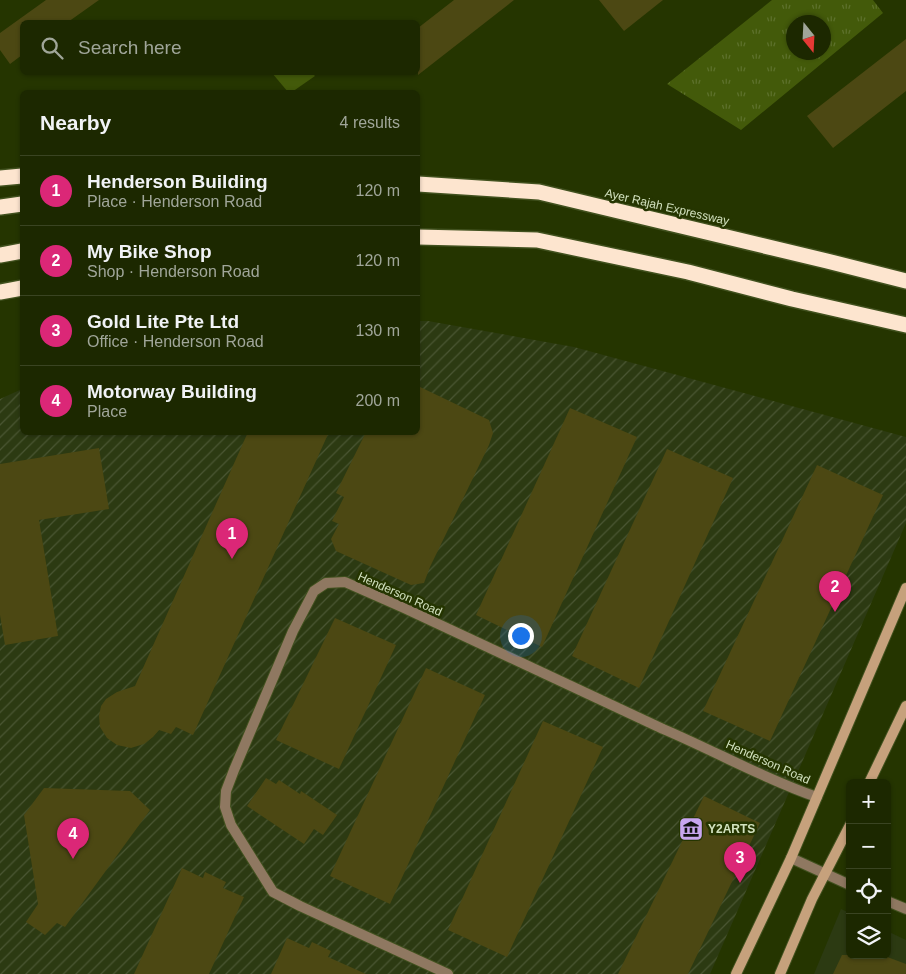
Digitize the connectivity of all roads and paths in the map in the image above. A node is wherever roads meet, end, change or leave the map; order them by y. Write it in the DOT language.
graph roads {
  1 [pos="20,176"];
  2 [pos="0,178"];
  3 [pos="420,184"];
  4 [pos="20,204"];
  5 [pos="0,207"];
  6 [pos="420,237"];
  7 [pos="20,252"];
  8 [pos="0,255"];
  9 [pos="906,281"];
  10 [pos="20,288"];
  11 [pos="0,292"];
  12 [pos="906,325"];
  13 [pos="906,588"];
  14 [pos="906,706"];
  15 [pos="871,779"];
  16 [pos="817,797"];
  17 [pos="846,833"];
  18 [pos="791,858"];
  19 [pos="825,874"];
  20 [pos="846,883"];
  21 [pos="891,902"];
  22 [pos="906,908"];
  23 [pos="448,974"];
  24 [pos="736,974"];
  25 [pos="780,974"];
  1 -- 2 [label="highway"];
  3 -- 9 [label="highway, Ayer Rajah Expressway"];
  4 -- 5 [label="highway"];
  6 -- 12 [label="highway"];
  7 -- 8 [label="highway"];
  10 -- 11 [label="highway"];
  13 -- 16 [label="main road, Henderson Road"];
  14 -- 15 [label="main road"];
  16 -- 18 [label="main road, Henderson Road"];
  16 -- 23 [label="street, Henderson Road"];
  17 -- 19 [label="main road"];
  18 -- 19 [label="street"];
  18 -- 24 [label="main road, Henderson Road"];
  19 -- 20 [label="street"];
  19 -- 25 [label="main road"];
  21 -- 22 [label="street"];
}
